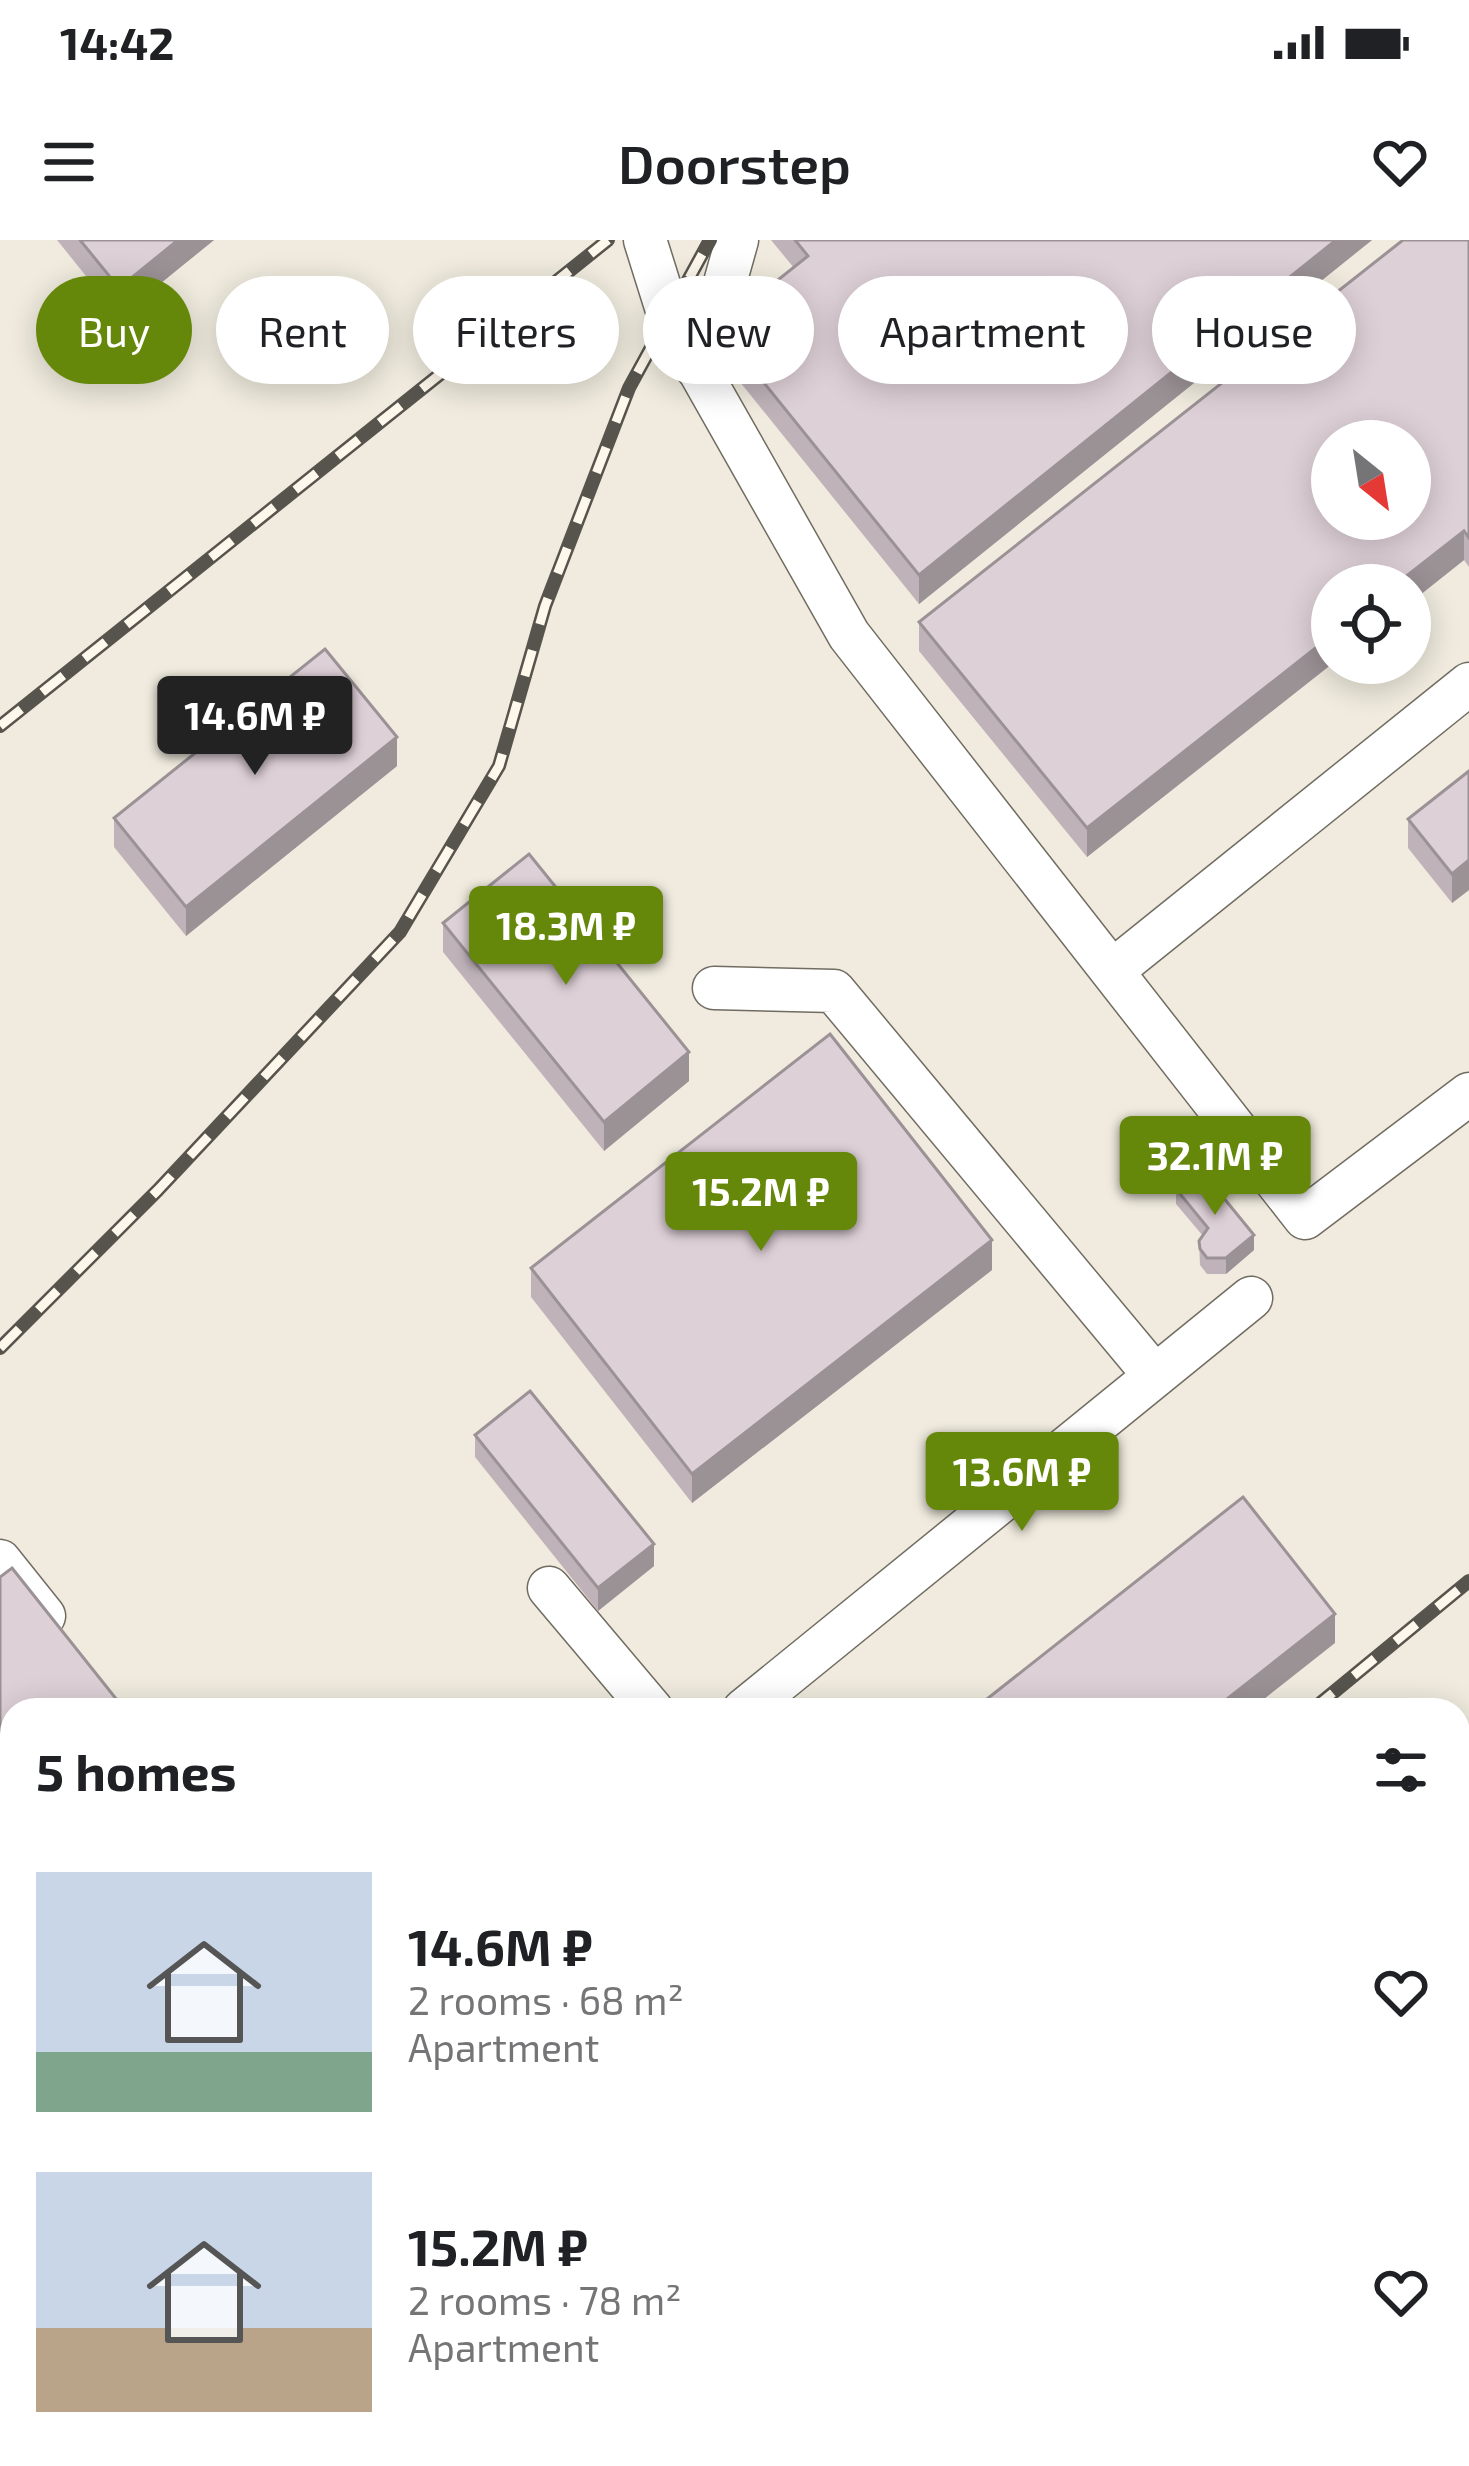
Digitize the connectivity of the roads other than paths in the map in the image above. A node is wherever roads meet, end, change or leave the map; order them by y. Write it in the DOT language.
graph roads {
  1 [pos="645,240"];
  2 [pos="737,240"];
  3 [pos="656,276"];
  4 [pos="727,276"];
  5 [pos="707,384"];
  6 [pos="1469,684"];
  7 [pos="1112,971"];
  8 [pos="714,988"];
  9 [pos="1469,1094"];
  10 [pos="1251,1298"];
  11 [pos="1155,1376"];
  12 [pos="0,1561"];
  13 [pos="549,1588"];
  14 [pos="75,1654"];
  15 [pos="642,1698"];
  16 [pos="759,1698"];
  1 -- 3 [label="street"];
  2 -- 4 [label="street"];
  5 -- 7 [label="street"];
  6 -- 7 [label="street"];
  7 -- 9 [label="street"];
  8 -- 11 [label="street"];
  10 -- 11 [label="street"];
  11 -- 16 [label="street"];
  12 -- 14 [label="street"];
  13 -- 15 [label="street"];
}
